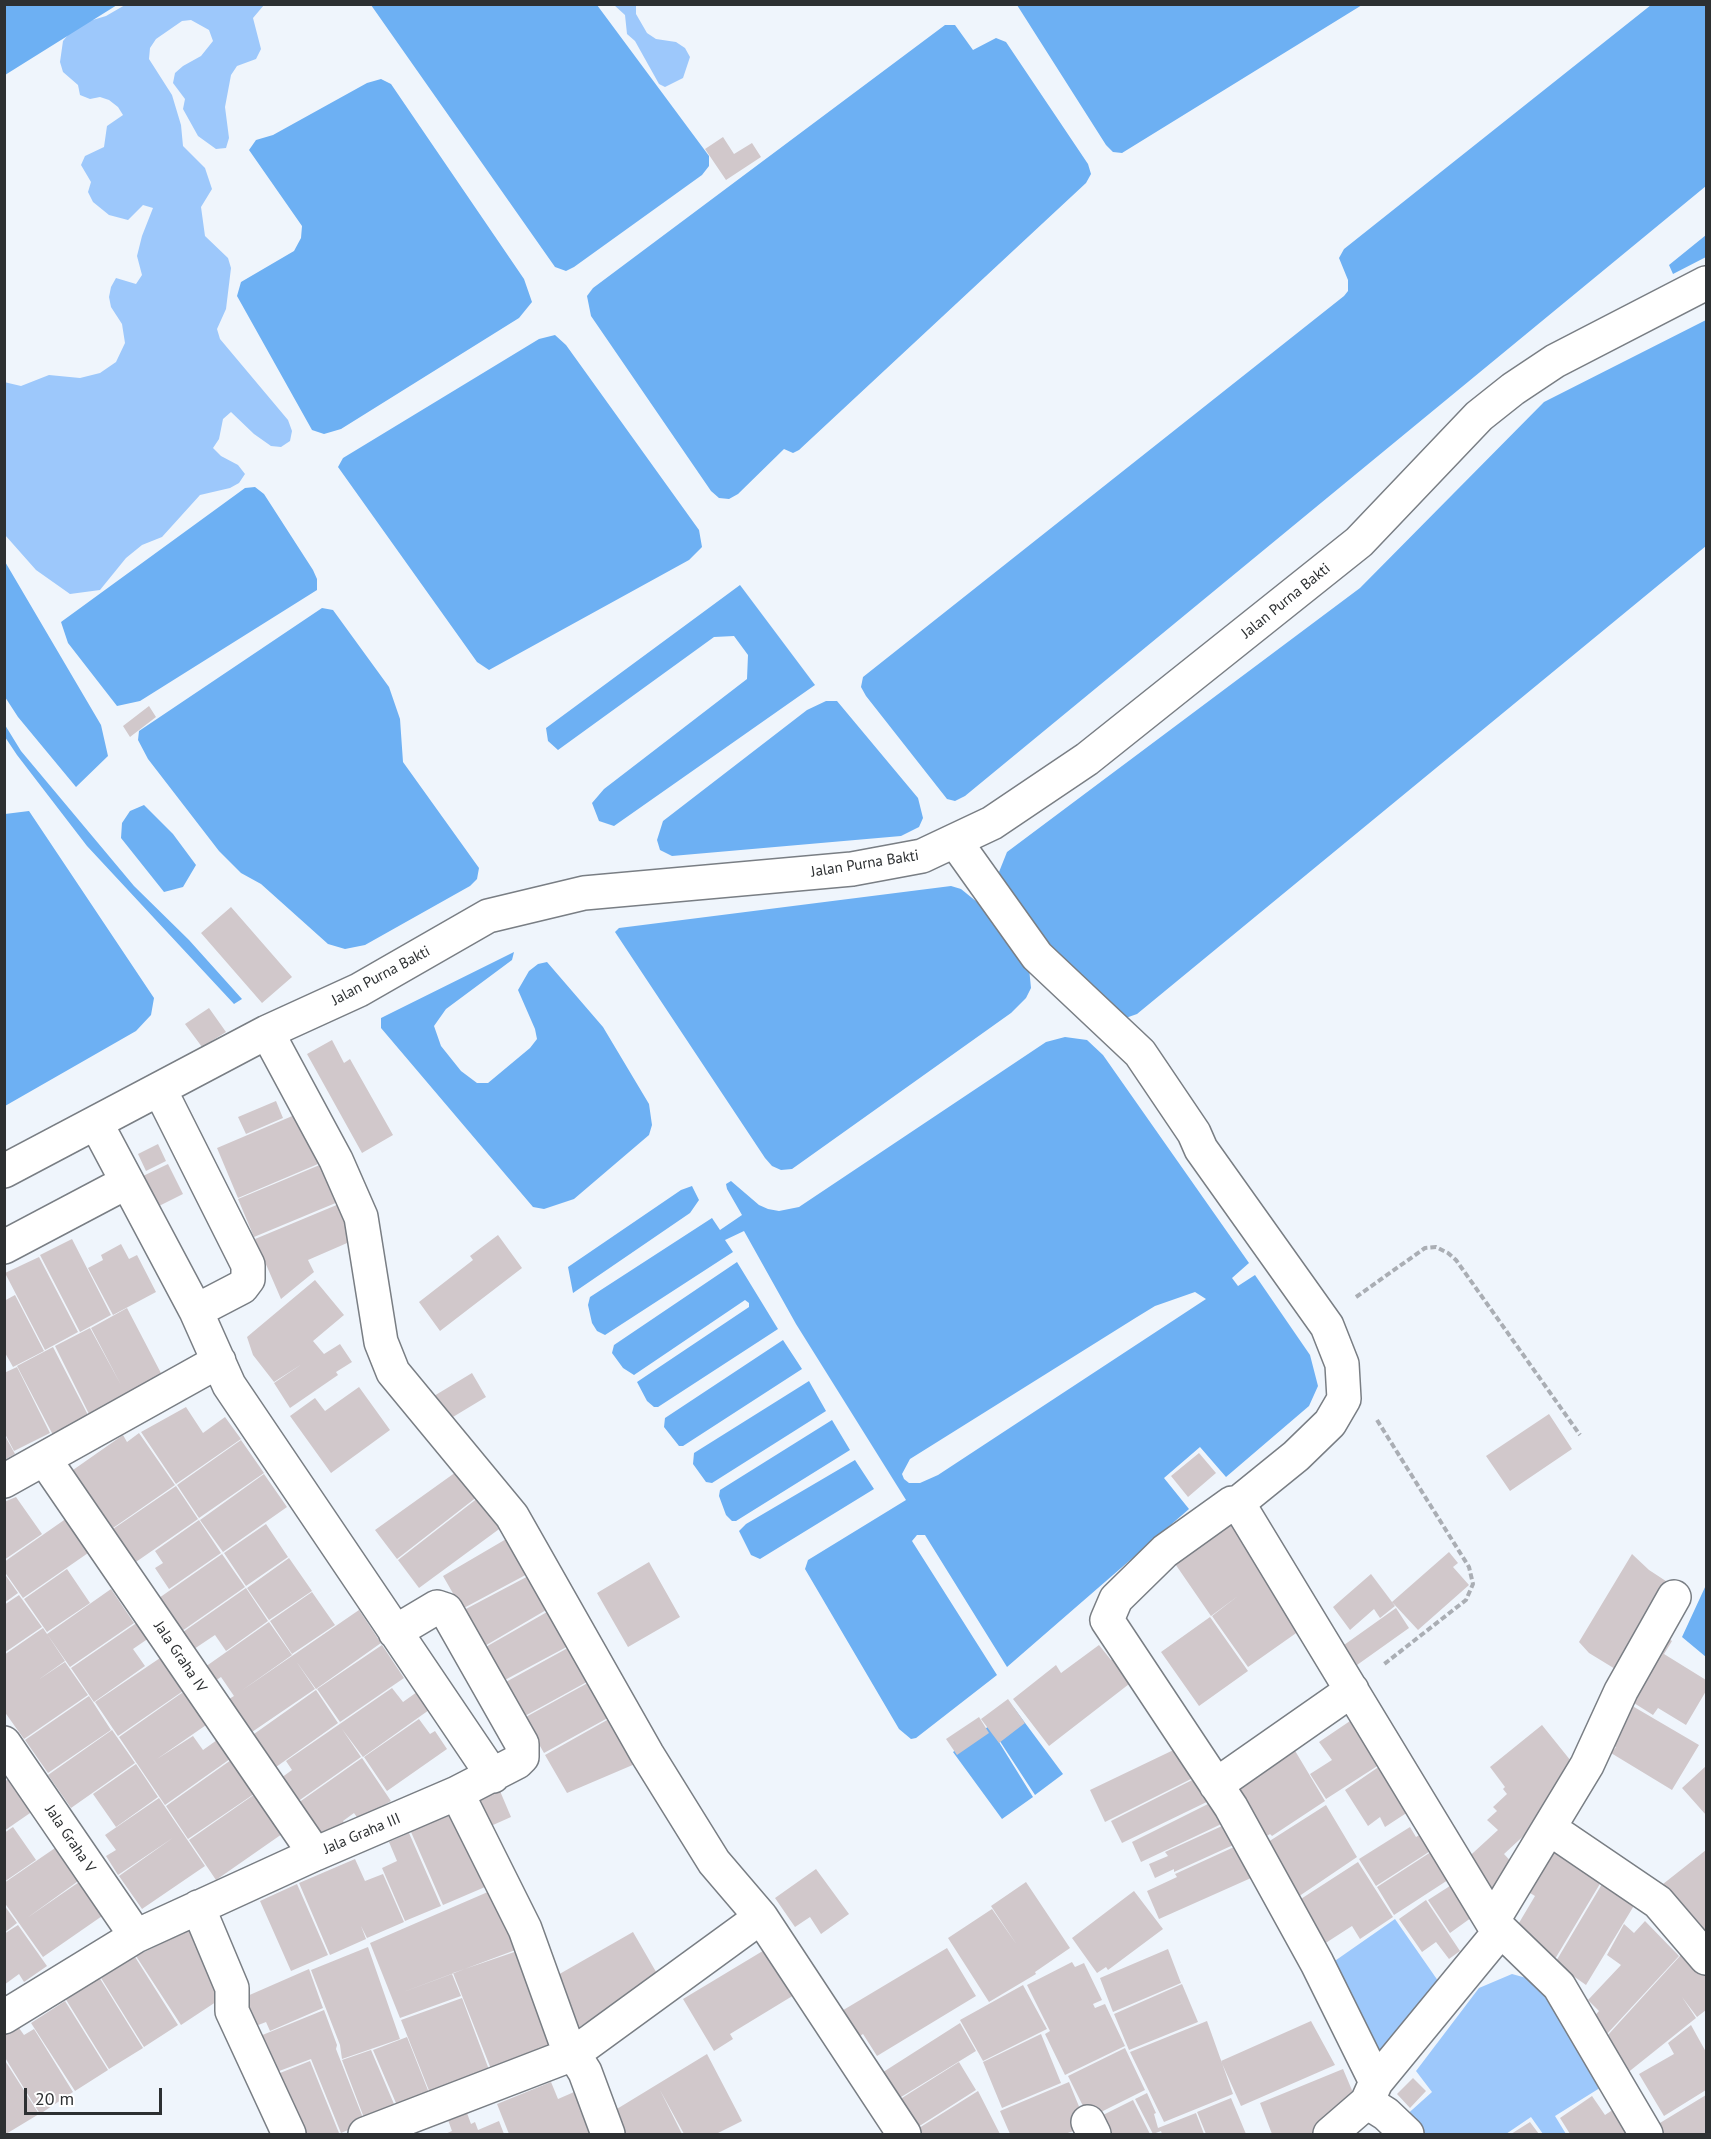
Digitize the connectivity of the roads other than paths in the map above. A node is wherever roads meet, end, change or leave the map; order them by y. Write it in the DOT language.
graph roads {
  1 [pos="1707,283"];
  2 [pos="956,842"];
  3 [pos="267,1032"];
  4 [pos="160,1090"];
  5 [pos="96,1123"];
  6 [pos="4,1171"];
  7 [pos="127,1182"];
  8 [pos="4,1246"];
  9 [pos="196,1311"];
  10 [pos="219,1361"];
  11 [pos="45,1460"];
  12 [pos="4,1480"];
  13 [pos="1238,1503"];
  14 [pos="1674,1597"];
  15 [pos="396,1632"];
  16 [pos="1352,1690"];
  17 [pos="4,1743"];
  18 [pos="493,1776"];
  19 [pos="1216,1785"];
  20 [pos="457,1793"];
  21 [pos="1549,1828"];
  22 [pos="315,1854"];
  23 [pos="198,1907"];
  24 [pos="761,1917"];
  25 [pos="1496,1926"];
  26 [pos="136,1936"];
  27 [pos="1707,1958"];
  28 [pos="4,2017"];
  29 [pos="573,2054"];
  30 [pos="1371,2092"];
  31 [pos="289,2134"];
  32 [pos="365,2134"];
  33 [pos="608,2134"];
  34 [pos="904,2134"];
  35 [pos="1330,2134"];
  36 [pos="1407,2134"];
  37 [pos="1646,2134"];
  1 -- 2 [label="street, Jalan Purna Bakti"];
  2 -- 3 [label="street, Jalan Purna Bakti"];
  2 -- 13 [label="street"];
  3 -- 4 [label="street, Jalan Purna Bakti"];
  3 -- 24 [label="street"];
  4 -- 5 [label="street, Jalan Purna Bakti"];
  4 -- 9 [label="street"];
  5 -- 6 [label="street, Jalan Purna Bakti"];
  5 -- 7 [label="street"];
  7 -- 8 [label="street"];
  7 -- 9 [label="street"];
  9 -- 10 [label="street"];
  10 -- 11 [label="street"];
  10 -- 15 [label="street"];
  11 -- 12 [label="street"];
  11 -- 22 [label="street, Jala Graha IV"];
  13 -- 16 [label="street"];
  13 -- 19 [label="street"];
  14 -- 21 [label="street"];
  15 -- 18 [label="street"];
  15 -- 18 [label="street, Jala Graha III"];
  16 -- 19 [label="street"];
  16 -- 25 [label="street"];
  17 -- 26 [label="street, Jala Graha V"];
  18 -- 20 [label="street, Jala Graha III"];
  19 -- 30 [label="street"];
  20 -- 22 [label="street, Jala Graha III"];
  20 -- 29 [label="street"];
  21 -- 25 [label="street"];
  21 -- 27 [label="street"];
  22 -- 23 [label="street, Jala Graha III"];
  23 -- 26 [label="street, Jala Graha III"];
  23 -- 31 [label="street"];
  24 -- 29 [label="street"];
  24 -- 34 [label="street"];
  25 -- 30 [label="street"];
  25 -- 37 [label="street"];
  26 -- 28 [label="street, Jala Graha III"];
  29 -- 32 [label="street"];
  29 -- 33 [label="street"];
  30 -- 35 [label="street"];
  30 -- 36 [label="street"];
}
